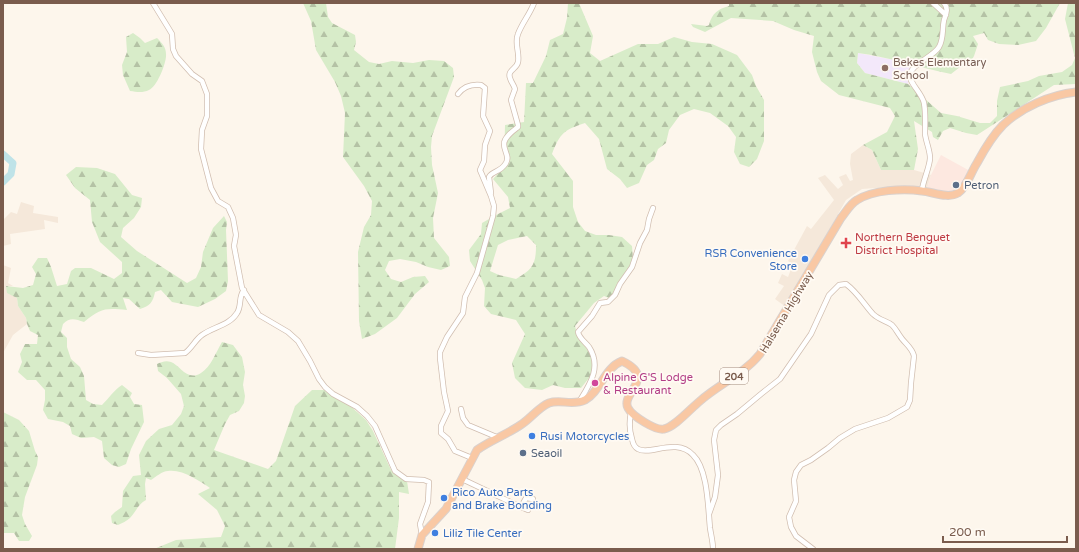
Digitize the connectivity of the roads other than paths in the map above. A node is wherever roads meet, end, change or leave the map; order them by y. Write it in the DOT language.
graph roads {
  1 [pos="154,3"];
  2 [pos="534,3"];
  3 [pos="933,3"];
  4 [pos="944,3"];
  5 [pos="946,15"];
  6 [pos="1076,92"];
  7 [pos="458,94"];
  8 [pos="922,190"];
  9 [pos="491,196"];
  10 [pos="653,208"];
  11 [pos="244,290"];
  12 [pos="138,353"];
  13 [pos="579,402"];
  14 [pos="461,409"];
  15 [pos="631,412"];
  16 [pos="499,438"];
  17 [pos="472,458"];
  18 [pos="462,479"];
  19 [pos="533,499"];
  20 [pos="521,507"];
  21 [pos="528,510"];
  22 [pos="709,514"];
  23 [pos="422,536"];
  24 [pos="418,549"];
  25 [pos="714,549"];
  26 [pos="813,549"];
  1 -- 11 [label="street"];
  2 -- 9 [label="street"];
  3 -- 5 [label="street"];
  4 -- 5 [label="street"];
  5 -- 8 [label="street"];
  6 -- 8 [label="highway, Halsema Highway / 204"];
  7 -- 9 [label="street"];
  8 -- 15 [label="highway, Halsema Highway / 204"];
  9 -- 17 [label="street"];
  10 -- 13 [label="street"];
  11 -- 12 [label="street"];
  11 -- 23 [label="street"];
  13 -- 15 [label="highway"];
  13 -- 16 [label="highway"];
  14 -- 16 [label="street"];
  15 -- 22 [label="street"];
  16 -- 17 [label="highway"];
  17 -- 18 [label="highway"];
  18 -- 20 [label="street"];
  18 -- 23 [label="highway"];
  19 -- 20 [label="street"];
  20 -- 21 [label="street"];
  22 -- 25 [label="street"];
  22 -- 26 [label="street"];
  23 -- 24 [label="highway"];
}
